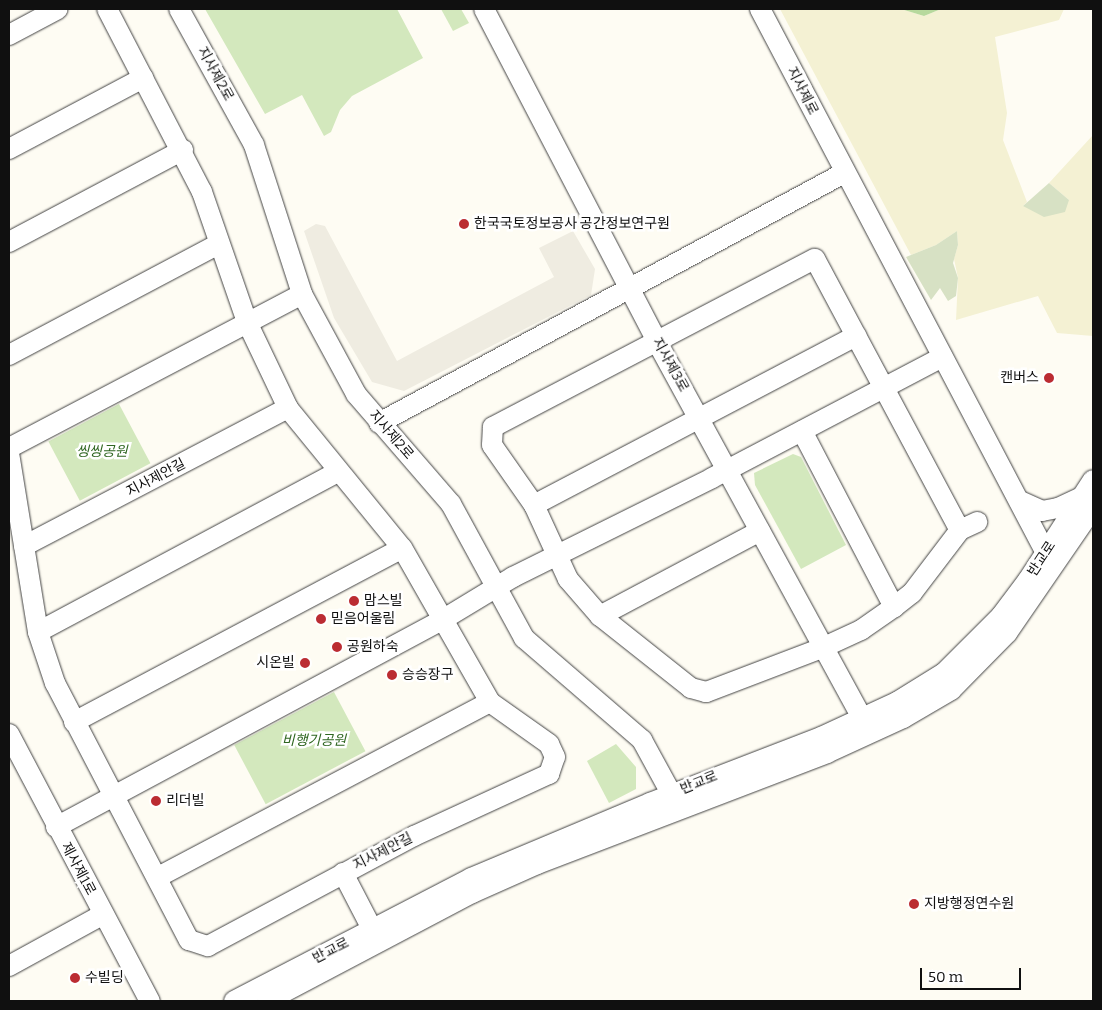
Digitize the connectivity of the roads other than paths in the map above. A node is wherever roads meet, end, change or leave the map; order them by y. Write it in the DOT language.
graph roads {
  1 [pos="58,9"];
  2 [pos="107,9"];
  3 [pos="179,9"];
  4 [pos="484,9"];
  5 [pos="760,9"];
  6 [pos="9,35"];
  7 [pos="143,78"];
  8 [pos="9,149"];
  9 [pos="183,150"];
  10 [pos="844,173"];
  11 [pos="9,242"];
  12 [pos="220,244"];
  13 [pos="628,288"];
  14 [pos="302,294"];
  15 [pos="247,322"];
  16 [pos="856,336"];
  17 [pos="657,342"];
  18 [pos="9,355"];
  19 [pos="942,357"];
  20 [pos="883,388"];
  21 [pos="288,408"];
  22 [pos="701,420"];
  23 [pos="379,423"];
  24 [pos="802,431"];
  25 [pos="9,448"];
  26 [pos="9,453"];
  27 [pos="728,470"];
  28 [pos="339,471"];
  29 [pos="1093,480"];
  30 [pos="1022,502"];
  31 [pos="1088,502"];
  32 [pos="534,506"];
  33 [pos="760,530"];
  34 [pos="24,546"];
  35 [pos="402,548"];
  36 [pos="1046,552"];
  37 [pos="558,557"];
  38 [pos="497,589"];
  39 [pos="894,607"];
  40 [pos="600,616"];
  41 [pos="442,620"];
  42 [pos="38,632"];
  43 [pos="822,648"];
  44 [pos="490,702"];
  45 [pos="862,718"];
  46 [pos="74,722"];
  47 [pos="9,734"];
  48 [pos="112,795"];
  49 [pos="676,802"];
  50 [pos="56,827"];
  51 [pos="343,873"];
  52 [pos="158,877"];
  53 [pos="102,915"];
  54 [pos="372,929"];
  55 [pos="9,966"];
  56 [pos="150,1001"];
  57 [pos="234,1001"];
  58 [pos="267,1001"];
  1 -- 6 [label="street"];
  2 -- 7 [label="street, 지사제안길"];
  3 -- 14 [label="street, 지사제2로"];
  4 -- 13 [label="street, 지사제3로"];
  5 -- 10 [label="street, 지사제로"];
  7 -- 8 [label="street"];
  7 -- 9 [label="street, 지사제안길"];
  9 -- 11 [label="street"];
  9 -- 12 [label="street, 지사제안길"];
  10 -- 13 [label="street"];
  10 -- 19 [label="street, 지사제로"];
  12 -- 15 [label="street, 지사제안길"];
  12 -- 18 [label="street"];
  13 -- 17 [label="street, 지사제3로"];
  13 -- 23 [label="street"];
  14 -- 15 [label="street"];
  14 -- 23 [label="street, 지사제2로"];
  15 -- 21 [label="street, 지사제안길"];
  15 -- 25 [label="street"];
  16 -- 17 [label="street"];
  16 -- 20 [label="street"];
  16 -- 22 [label="street"];
  17 -- 22 [label="street, 지사제3로"];
  17 -- 32 [label="street"];
  19 -- 20 [label="street"];
  19 -- 30 [label="street, 지사제로"];
  20 -- 24 [label="street"];
  20 -- 39 [label="street"];
  21 -- 28 [label="street, 지사제안길"];
  21 -- 34 [label="street, 지사제안길"];
  22 -- 27 [label="street, 지사제3로"];
  22 -- 32 [label="street"];
  23 -- 38 [label="street, 지사제2로"];
  24 -- 27 [label="street"];
  24 -- 39 [label="street"];
  26 -- 34 [label="street, 지사제안길"];
  27 -- 33 [label="street, 지사제3로"];
  27 -- 37 [label="street"];
  28 -- 35 [label="street, 지사제안길"];
  28 -- 42 [label="street"];
  29 -- 31 [label="street, 반교로"];
  30 -- 31 [label="street"];
  30 -- 36 [label="street, 지사제로"];
  31 -- 36 [label="street, 반교로"];
  31 -- 49 [label="street, 반교로"];
  32 -- 37 [label="street"];
  33 -- 40 [label="street"];
  33 -- 43 [label="street, 지사제3로"];
  34 -- 42 [label="street, 지사제안길"];
  35 -- 41 [label="street, 지사제안길"];
  35 -- 46 [label="street"];
  36 -- 45 [label="street, 반교로"];
  37 -- 38 [label="street"];
  37 -- 40 [label="street"];
  38 -- 41 [label="street"];
  38 -- 49 [label="street, 지사제2로"];
  39 -- 43 [label="street"];
  40 -- 43 [label="street"];
  41 -- 44 [label="street, 지사제안길"];
  41 -- 48 [label="street"];
  42 -- 46 [label="street, 지사제안길"];
  43 -- 45 [label="street, 지사제3로"];
  44 -- 51 [label="street, 지사제안길"];
  44 -- 52 [label="street"];
  45 -- 49 [label="street, 반교로"];
  46 -- 48 [label="street, 지사제안길"];
  47 -- 50 [label="street, 제사제1로"];
  48 -- 50 [label="street"];
  48 -- 52 [label="street, 지사제안길"];
  49 -- 54 [label="street, 반교로"];
  49 -- 58 [label="street, 반교로"];
  50 -- 53 [label="street, 제사제1로"];
  51 -- 52 [label="street, 지사제안길"];
  51 -- 54 [label="street"];
  53 -- 55 [label="street"];
  53 -- 56 [label="street, 제사제1로"];
  54 -- 57 [label="street, 반교로"];
}
